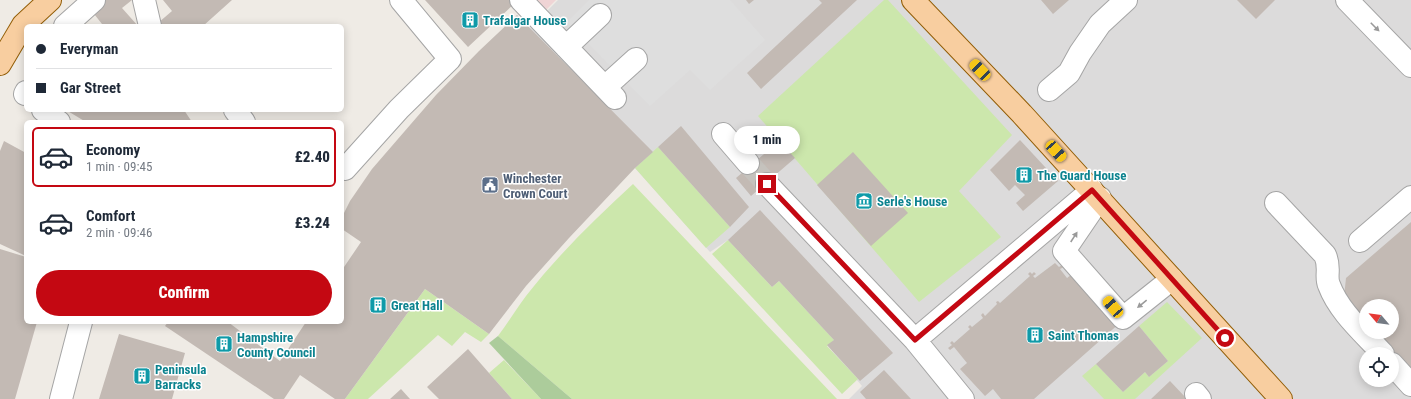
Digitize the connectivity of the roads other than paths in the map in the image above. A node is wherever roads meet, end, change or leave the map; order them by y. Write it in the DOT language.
graph roads {
  1 [pos="50,0"];
  2 [pos="94,0"];
  3 [pos="144,0"];
  4 [pos="401,0"];
  5 [pos="521,0"];
  6 [pos="913,0"];
  7 [pos="1126,0"];
  8 [pos="1347,0"];
  9 [pos="600,15"];
  10 [pos="24,24"];
  11 [pos="24,24"];
  12 [pos="67,24"];
  13 [pos="150,24"];
  14 [pos="566,47"];
  15 [pos="636,59"];
  16 [pos="0,64"];
  17 [pos="1411,66"];
  18 [pos="1049,90"];
  19 [pos="46,112"];
  20 [pos="56,120"];
  21 [pos="723,134"];
  22 [pos="748,163"];
  23 [pos="345,168"];
  24 [pos="767,184"];
  25 [pos="1096,194"];
  26 [pos="1411,197"];
  27 [pos="1276,203"];
  28 [pos="1360,241"];
  29 [pos="1172,279"];
  30 [pos="80,324"];
  31 [pos="915,340"];
  32 [pos="1377,347"];
  33 [pos="1399,372"];
  34 [pos="1411,385"];
  35 [pos="61,399"];
  36 [pos="963,399"];
  37 [pos="1281,399"];
  1 -- 10 [label="main road"];
  2 -- 12 [label="street"];
  3 -- 13 [label="street"];
  4 -- 23 [label="street"];
  5 -- 14 [label="street"];
  6 -- 25 [label="main road"];
  7 -- 18 [label="street"];
  8 -- 17 [label="street, one-way"];
  9 -- 14 [label="street"];
  11 -- 16 [label="main road"];
  14 -- 15 [label="street"];
  19 -- 20 [label="street"];
  21 -- 22 [label="street"];
  24 -- 31 [label="street"];
  25 -- 29 [label="main road"];
  29 -- 25 [label="street, one-way"];
  25 -- 31 [label="street"];
  26 -- 28 [label="street"];
  27 -- 32 [label="street"];
  29 -- 37 [label="main road"];
  30 -- 35 [label="street"];
  31 -- 36 [label="street"];
  33 -- 34 [label="street"];
}
